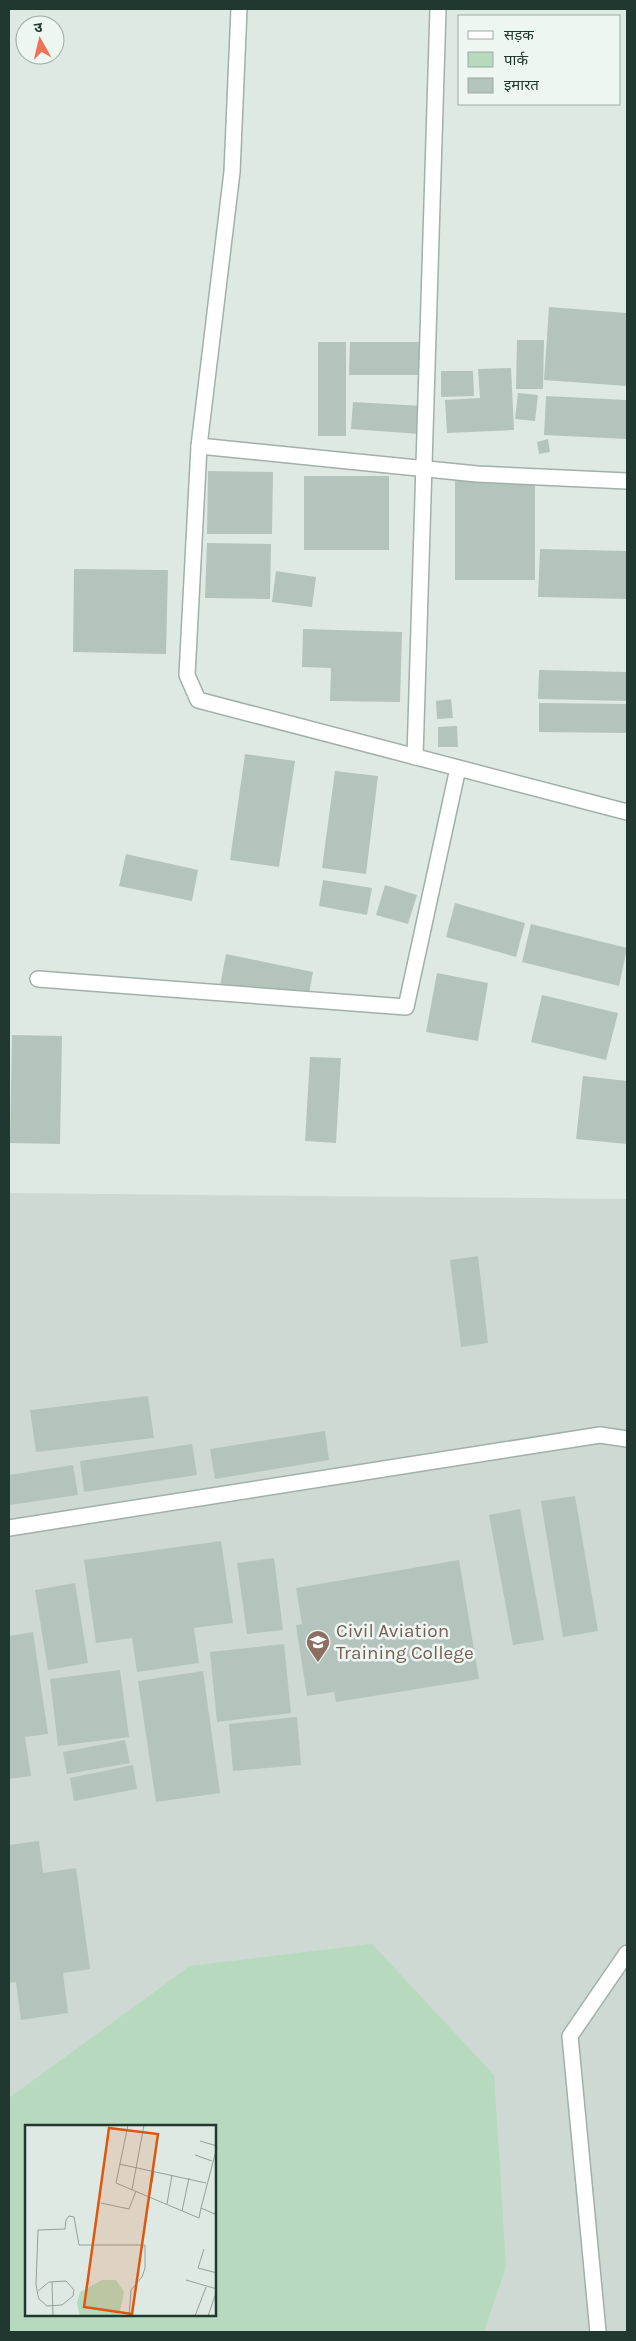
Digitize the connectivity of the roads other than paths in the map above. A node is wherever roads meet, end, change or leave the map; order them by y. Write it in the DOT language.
graph roads {
  1 [pos="239,9"];
  2 [pos="438,9"];
  3 [pos="199,446"];
  4 [pos="424,469"];
  5 [pos="627,481"];
  6 [pos="415,757"];
  7 [pos="458,768"];
  8 [pos="627,812"];
  9 [pos="38,979"];
  10 [pos="627,1438"];
  11 [pos="9,1528"];
  12 [pos="627,1953"];
  13 [pos="598,2332"];
  1 -- 3 [label="street"];
  2 -- 4 [label="street"];
  3 -- 4 [label="street"];
  3 -- 6 [label="street"];
  4 -- 5 [label="street"];
  4 -- 6 [label="street"];
  6 -- 7 [label="street"];
  7 -- 8 [label="street"];
  7 -- 9 [label="street"];
  10 -- 11 [label="street"];
  12 -- 13 [label="street"];
}
